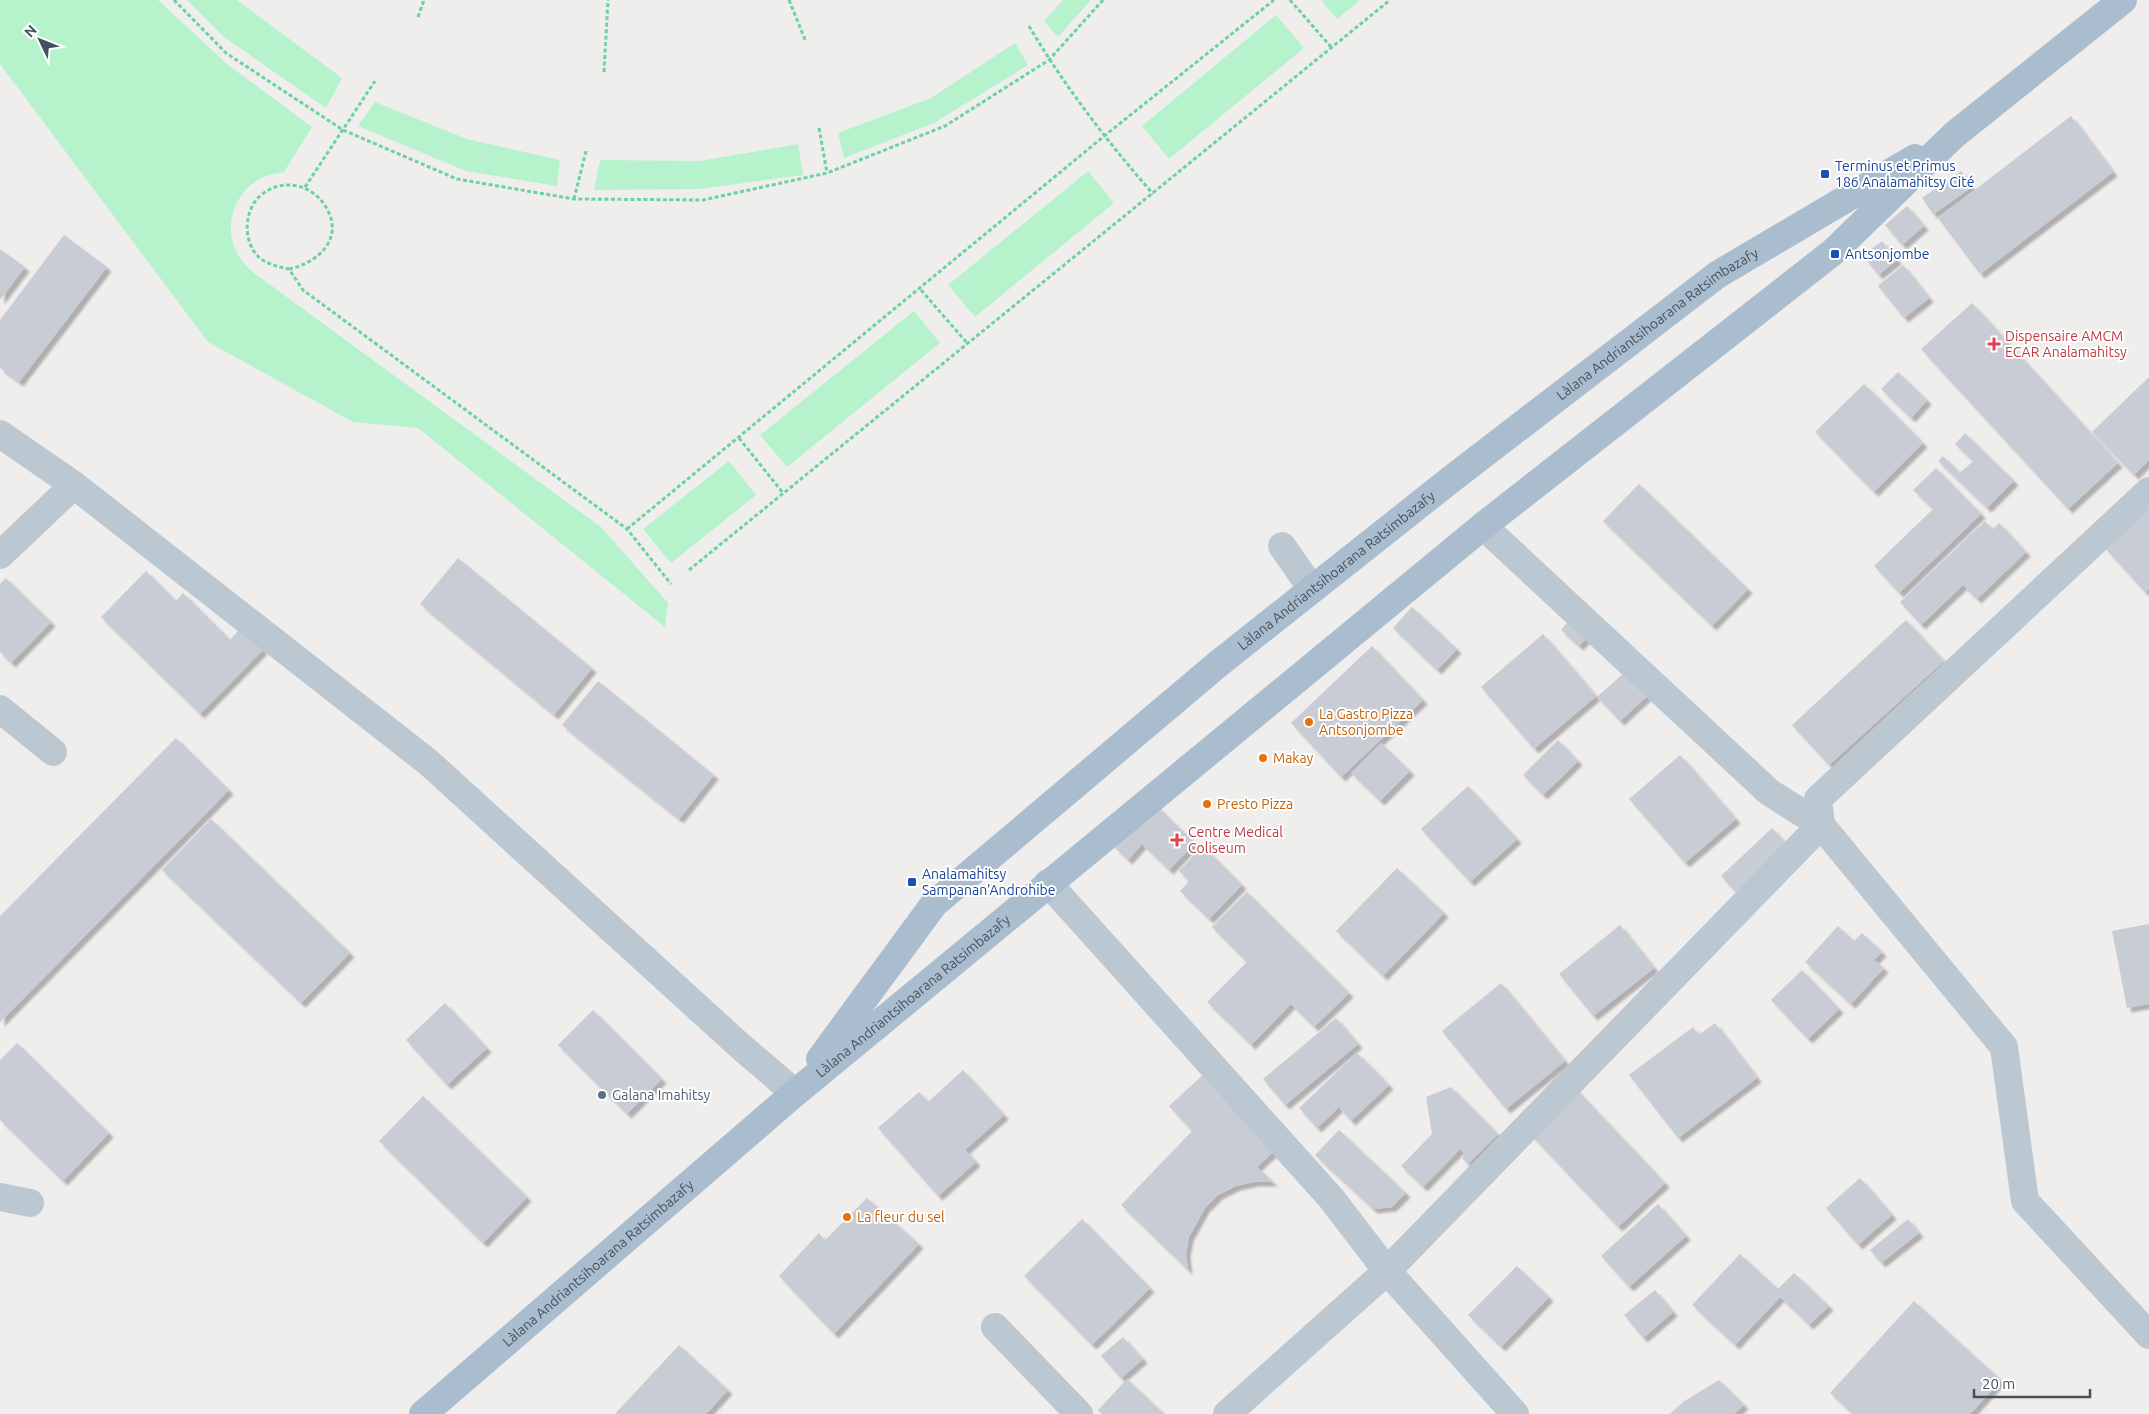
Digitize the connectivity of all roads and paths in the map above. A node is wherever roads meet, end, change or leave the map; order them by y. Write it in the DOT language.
graph roads {
  1 [pos="174,0"];
  2 [pos="424,0"];
  3 [pos="608,0"];
  4 [pos="788,0"];
  5 [pos="1103,0"];
  6 [pos="1274,0"];
  7 [pos="1290,0"];
  8 [pos="1390,0"];
  9 [pos="2123,0"];
  10 [pos="418,17"];
  11 [pos="1029,26"];
  12 [pos="806,42"];
  13 [pos="1332,48"];
  14 [pos="1049,60"];
  15 [pos="604,72"];
  16 [pos="375,81"];
  17 [pos="819,128"];
  18 [pos="343,130"];
  19 [pos="1954,135"];
  20 [pos="1103,137"];
  21 [pos="586,151"];
  22 [pos="828,174"];
  23 [pos="305,187"];
  24 [pos="1152,194"];
  25 [pos="574,199"];
  26 [pos="290,270"];
  27 [pos="921,290"];
  28 [pos="968,344"];
  29 [pos="0,434"];
  30 [pos="739,438"];
  31 [pos="74,485"];
  32 [pos="2149,491"];
  33 [pos="784,493"];
  34 [pos="1483,526"];
  35 [pos="628,529"];
  36 [pos="1282,546"];
  37 [pos="0,555"];
  38 [pos="689,570"];
  39 [pos="671,584"];
  40 [pos="1312,589"];
  41 [pos="0,709"];
  42 [pos="52,752"];
  43 [pos="1820,825"];
  44 [pos="1048,882"];
  45 [pos="795,1093"];
  46 [pos="0,1197"];
  47 [pos="30,1202"];
  48 [pos="1387,1271"];
  49 [pos="995,1326"];
  50 [pos="2149,1335"];
  51 [pos="423,1414"];
  52 [pos="1079,1414"];
  53 [pos="1227,1414"];
  54 [pos="1515,1414"];
  1 -- 18 [label="path"];
  2 -- 10 [label="path"];
  3 -- 15 [label="path"];
  4 -- 12 [label="path"];
  5 -- 14 [label="path"];
  6 -- 20 [label="path"];
  7 -- 13 [label="path"];
  8 -- 13 [label="path"];
  9 -- 19 [label="main road, Làlana Andriantsihoarana Ratsimbazafy"];
  11 -- 14 [label="path"];
  13 -- 24 [label="path"];
  14 -- 20 [label="path"];
  14 -- 22 [label="path"];
  16 -- 18 [label="path"];
  17 -- 22 [label="path"];
  18 -- 23 [label="path"];
  18 -- 25 [label="path"];
  19 -- 34 [label="main road, Làlana Andriantsihoarana Ratsimbazafy"];
  19 -- 40 [label="main road, Làlana Andriantsihoarana Ratsimbazafy"];
  20 -- 24 [label="path"];
  20 -- 27 [label="path"];
  21 -- 25 [label="path"];
  22 -- 25 [label="path"];
  23 -- 26 [label="path"];
  23 -- 26 [label="path"];
  24 -- 28 [label="path"];
  26 -- 35 [label="path"];
  27 -- 28 [label="path"];
  27 -- 30 [label="path"];
  28 -- 33 [label="path"];
  29 -- 31 [label="street"];
  30 -- 33 [label="path"];
  30 -- 35 [label="path"];
  31 -- 37 [label="street"];
  31 -- 45 [label="street"];
  32 -- 43 [label="street"];
  33 -- 38 [label="path"];
  34 -- 43 [label="street"];
  34 -- 44 [label="main road, Làlana Andriantsihoarana Ratsimbazafy"];
  35 -- 39 [label="path"];
  36 -- 40 [label="street"];
  40 -- 45 [label="main road, Làlana Andriantsihoarana Ratsimbazafy"];
  41 -- 42 [label="street"];
  43 -- 48 [label="street"];
  43 -- 50 [label="street"];
  44 -- 45 [label="main road, Làlana Andriantsihoarana Ratsimbazafy"];
  44 -- 48 [label="street"];
  45 -- 51 [label="main road, Làlana Andriantsihoarana Ratsimbazafy"];
  46 -- 47 [label="street"];
  48 -- 53 [label="street"];
  48 -- 54 [label="street"];
  49 -- 52 [label="street"];
}
